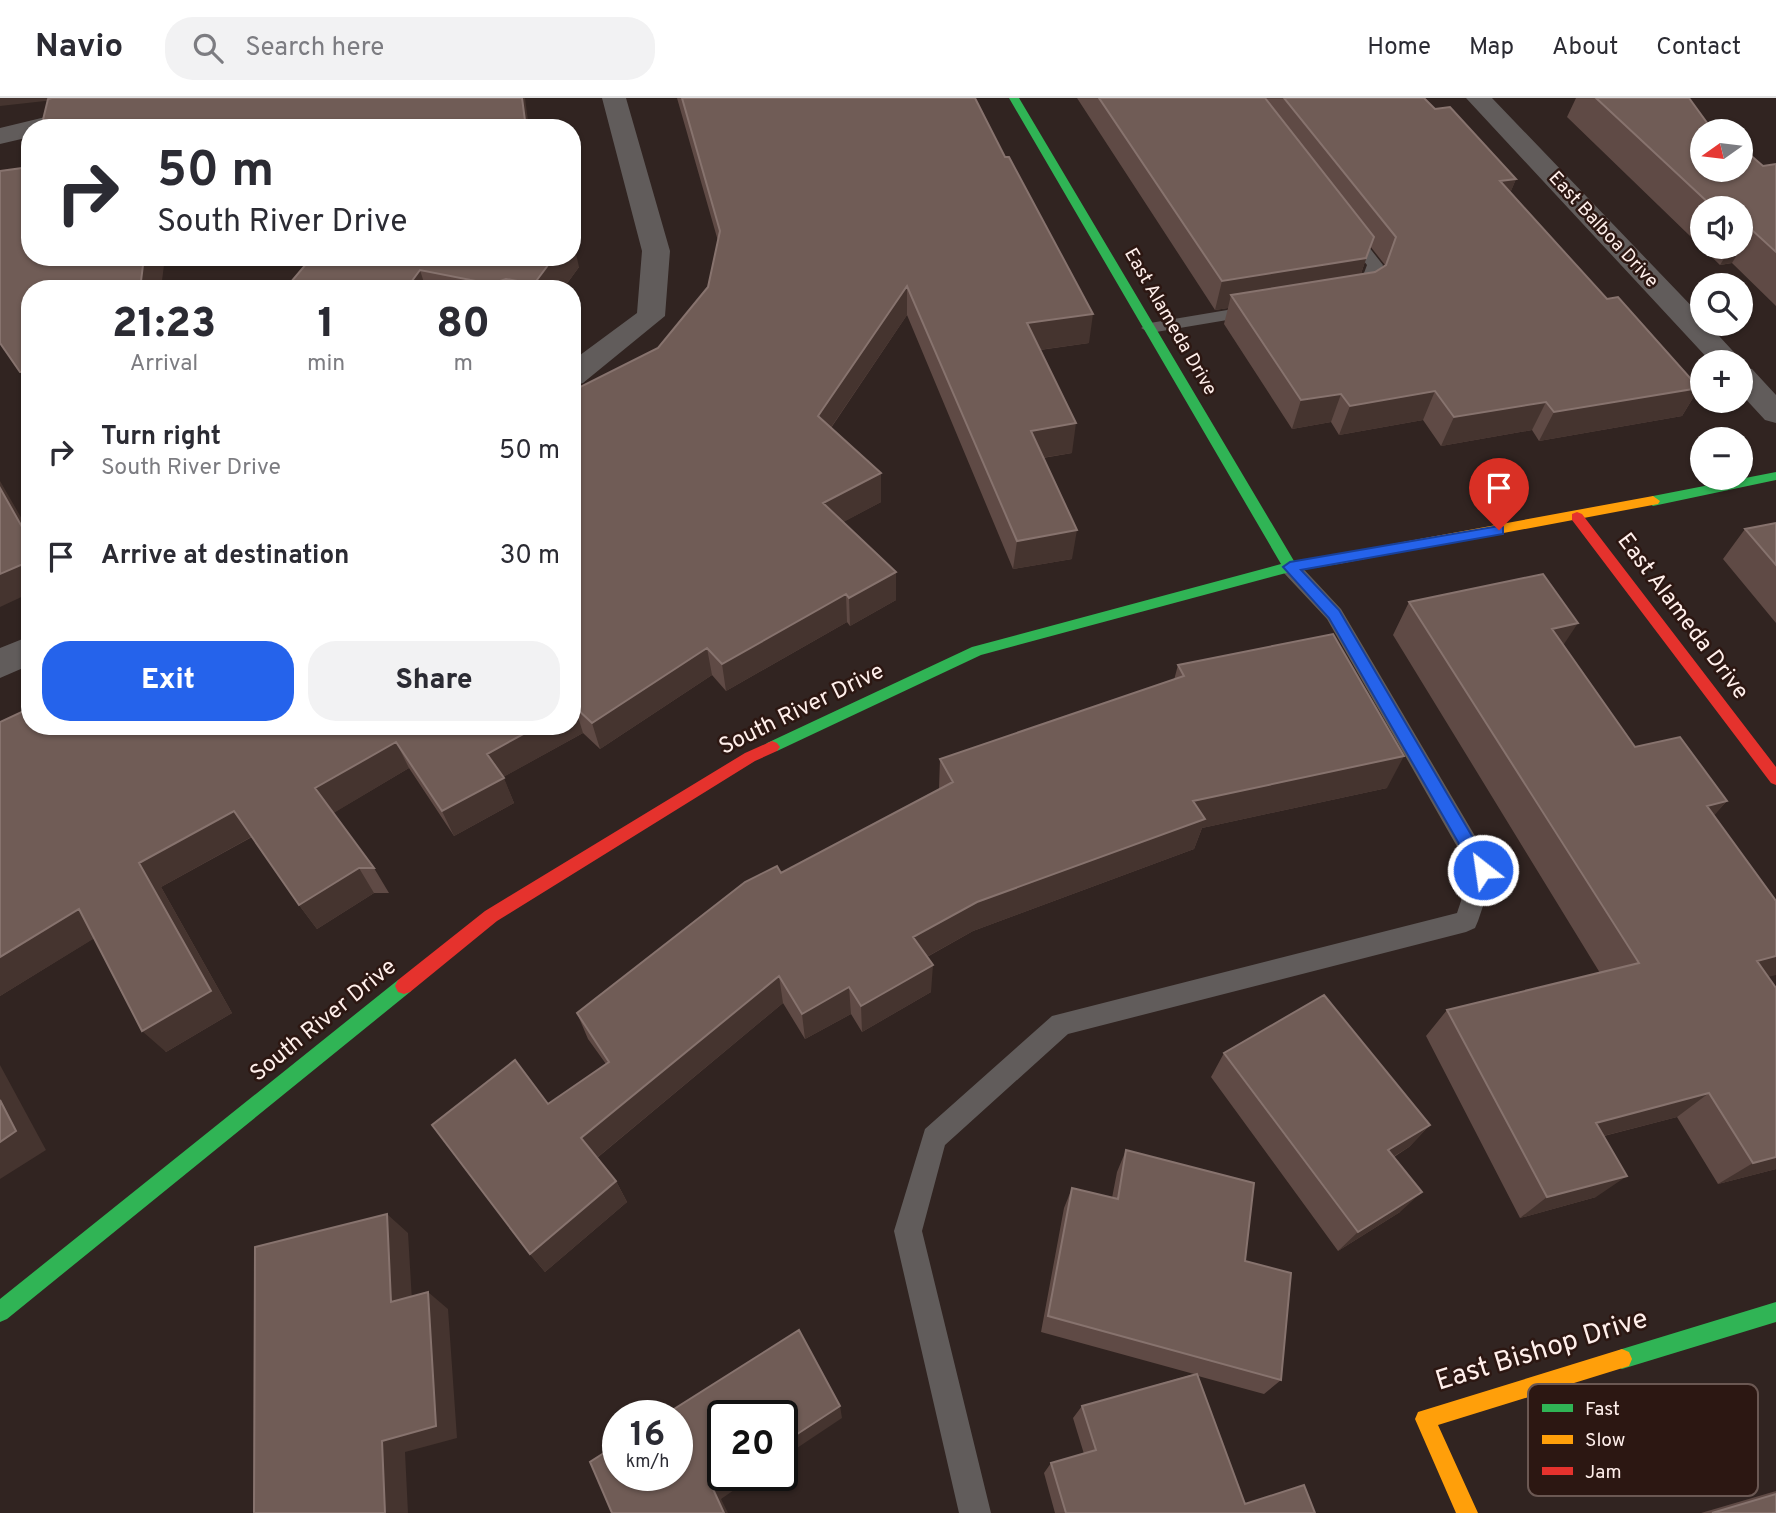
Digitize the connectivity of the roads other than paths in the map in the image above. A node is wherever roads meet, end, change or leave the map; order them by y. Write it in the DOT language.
graph roads {
  1 [pos="153,98"];
  2 [pos="614,98"];
  3 [pos="1014,98"];
  4 [pos="1478,98"];
  5 [pos="71,119"];
  6 [pos="21,131"];
  7 [pos="0,136"];
  8 [pos="1335,213"];
  9 [pos="1339,297"];
  10 [pos="1275,307"];
  11 [pos="1150,328"];
  12 [pos="1717,350"];
  13 [pos="581,369"];
  14 [pos="1753,389"];
  15 [pos="1776,413"];
  16 [pos="1776,476"];
  17 [pos="1577,517"];
  18 [pos="1290,567"];
  19 [pos="21,654"];
  20 [pos="0,664"];
  21 [pos="1776,779"];
  22 [pos="0,1312"];
  23 [pos="1776,1312"];
  24 [pos="1540,1384"];
  25 [pos="1528,1388"];
  26 [pos="975,1513"];
  27 [pos="1467,1513"];
  1 -- 5 [label="street"];
  2 -- 13 [label="street"];
  3 -- 11 [label="street, East Alameda Drive"];
  4 -- 12 [label="street, East Balboa Drive"];
  6 -- 7 [label="street"];
  8 -- 9 [label="lane"];
  10 -- 11 [label="lane"];
  11 -- 18 [label="street, East Alameda Drive"];
  14 -- 15 [label="street"];
  16 -- 17 [label="street, South River Drive"];
  17 -- 18 [label="street, South River Drive"];
  17 -- 21 [label="street, East Alameda Drive"];
  18 -- 22 [label="street, South River Drive"];
  18 -- 26 [label="lane"];
  19 -- 20 [label="street"];
  23 -- 24 [label="street, East Bishop Drive"];
  25 -- 27 [label="street, East Bishop Drive"];
}
